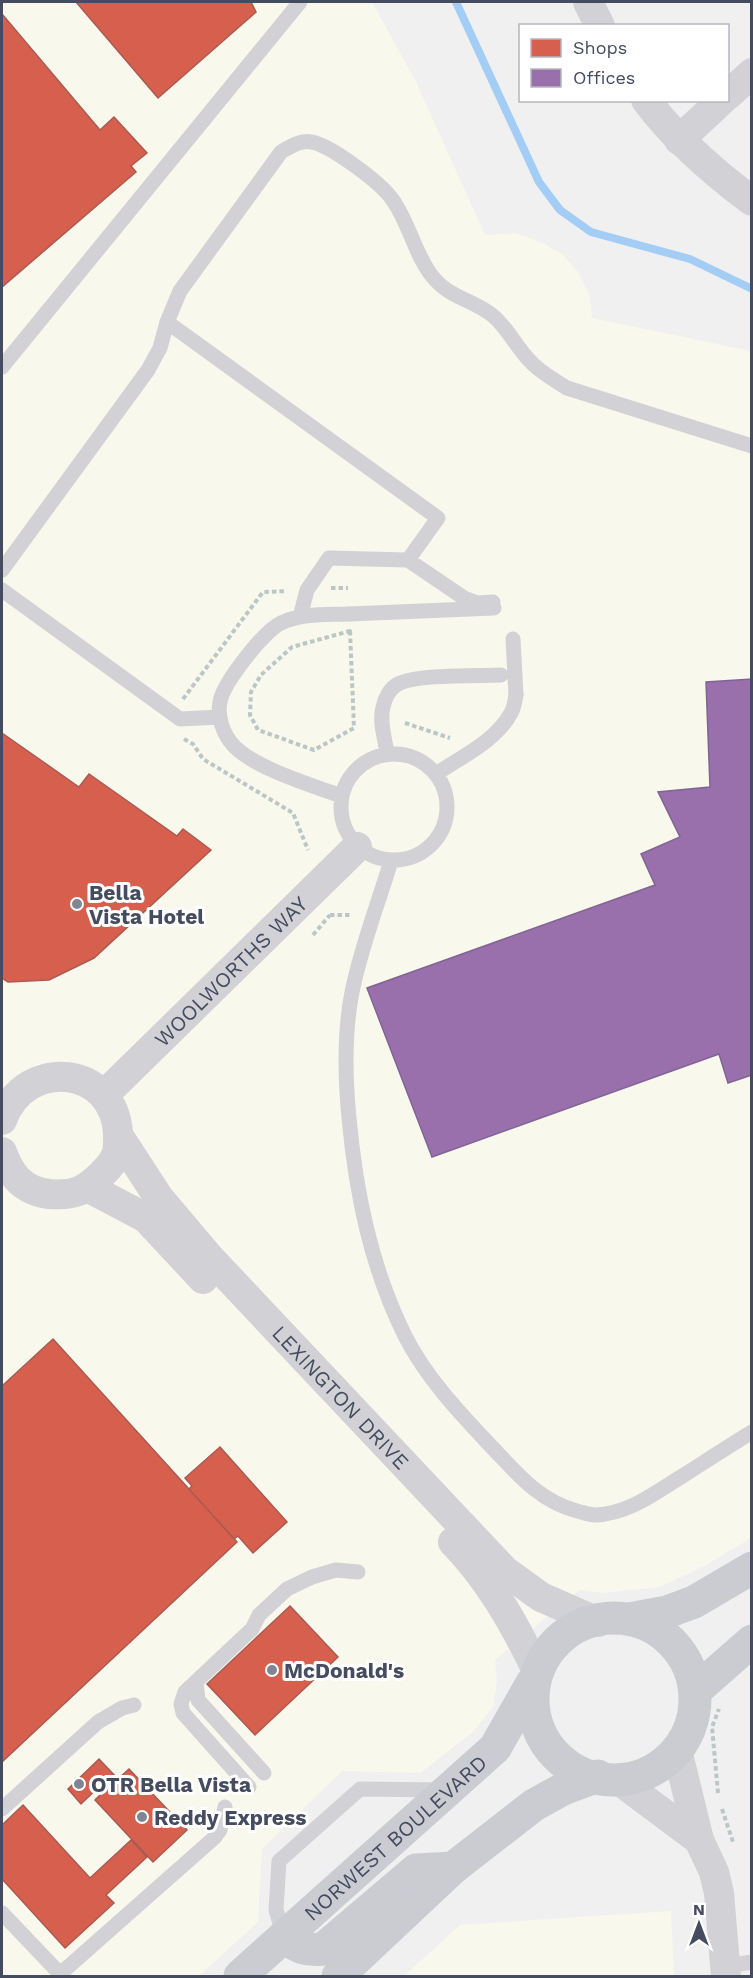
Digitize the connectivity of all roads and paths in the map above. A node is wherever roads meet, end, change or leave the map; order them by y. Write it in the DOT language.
graph roads {
  1 [pos="300,2"];
  2 [pos="588,2"];
  3 [pos="599,24"];
  4 [pos="752,73"];
  5 [pos="729,94"];
  6 [pos="648,102"];
  7 [pos="720,102"];
  8 [pos="679,140"];
  9 [pos="752,201"];
  10 [pos="167,322"];
  11 [pos="2,367"];
  12 [pos="752,446"];
  13 [pos="408,560"];
  14 [pos="2,570"];
  15 [pos="2,590"];
  16 [pos="300,617"];
  17 [pos="513,639"];
  18 [pos="501,675"];
  19 [pos="220,717"];
  20 [pos="405,723"];
  21 [pos="354,728"];
  22 [pos="180,737"];
  23 [pos="450,738"];
  24 [pos="387,753"];
  25 [pos="436,774"];
  26 [pos="340,796"];
  27 [pos="357,847"];
  28 [pos="308,850"];
  29 [pos="391,861"];
  30 [pos="330,915"];
  31 [pos="352,915"];
  32 [pos="104,1095"];
  33 [pos="3,1109"];
  34 [pos="118,1134"];
  35 [pos="6,1172"];
  36 [pos="89,1188"];
  37 [pos="752,1432"];
  38 [pos="752,1568"];
  39 [pos="358,1572"];
  40 [pos="614,1621"];
  41 [pos="752,1641"];
  42 [pos="534,1676"];
  43 [pos="195,1682"];
  44 [pos="709,1696"];
  45 [pos="134,1705"];
  46 [pos="677,1750"];
  47 [pos="264,1773"];
  48 [pos="609,1779"];
  49 [pos="717,1784"];
  50 [pos="249,1787"];
  51 [pos="448,1790"];
  52 [pos="704,1799"];
  53 [pos="225,1807"];
  54 [pos="721,1807"];
  55 [pos="2,1809"];
  56 [pos="699,1840"];
  57 [pos="736,1852"];
  58 [pos="453,1868"];
  59 [pos="2,1913"];
  60 [pos="284,1936"];
  61 [pos="734,1968"];
  62 [pos="61,1975"];
  63 [pos="240,1977"];
  64 [pos="338,1977"];
  1 -- 11 [label="lane"];
  2 -- 3 [label="street"];
  4 -- 5 [label="street"];
  6 -- 8 [label="street"];
  7 -- 8 [label="street"];
  8 -- 9 [label="street"];
  10 -- 12 [label="lane"];
  10 -- 13 [label="lane"];
  10 -- 14 [label="lane"];
  13 -- 16 [label="lane"];
  13 -- 16 [label="lane, bridge"];
  15 -- 19 [label="lane"];
  16 -- 19 [label="lane"];
  17 -- 25 [label="lane, bridge"];
  18 -- 24 [label="lane"];
  19 -- 26 [label="lane"];
  20 -- 23 [label="path"];
  21 -- 21 [label="path"];
  22 -- 28 [label="path"];
  24 -- 25 [label="lane"];
  24 -- 26 [label="lane"];
  25 -- 29 [label="lane"];
  26 -- 27 [label="lane"];
  27 -- 29 [label="lane"];
  27 -- 32 [label="street, WOOLWORTHS WAY"];
  29 -- 37 [label="lane"];
  30 -- 31 [label="path"];
  32 -- 33 [label="street"];
  32 -- 34 [label="street"];
  34 -- 36 [label="street"];
  34 -- 40 [label="street, LEXINGTON DRIVE"];
  35 -- 36 [label="street"];
  36 -- 42 [label="street, LEXINGTON DRIVE"];
  38 -- 40 [label="main road"];
  39 -- 43 [label="lane"];
  40 -- 42 [label="main road"];
  40 -- 44 [label="main road"];
  41 -- 44 [label="main road"];
  42 -- 48 [label="main road"];
  42 -- 51 [label="main road, NORWEST BOULEVARD"];
  43 -- 47 [label="lane"];
  43 -- 50 [label="lane"];
  44 -- 46 [label="main road"];
  44 -- 49 [label="path"];
  45 -- 55 [label="lane"];
  46 -- 48 [label="main road"];
  46 -- 52 [label="street"];
  48 -- 56 [label="street"];
  48 -- 58 [label="main road"];
  49 -- 52 [label="path"];
  49 -- 52 [label="path"];
  51 -- 60 [label="main road, NORWEST BOULEVARD"];
  51 -- 60 [label="lane"];
  52 -- 56 [label="street"];
  53 -- 62 [label="lane"];
  54 -- 57 [label="path"];
  56 -- 61 [label="street"];
  58 -- 60 [label="main road"];
  58 -- 64 [label="main road"];
  59 -- 62 [label="lane"];
  60 -- 63 [label="main road, NORWEST BOULEVARD"];
}
